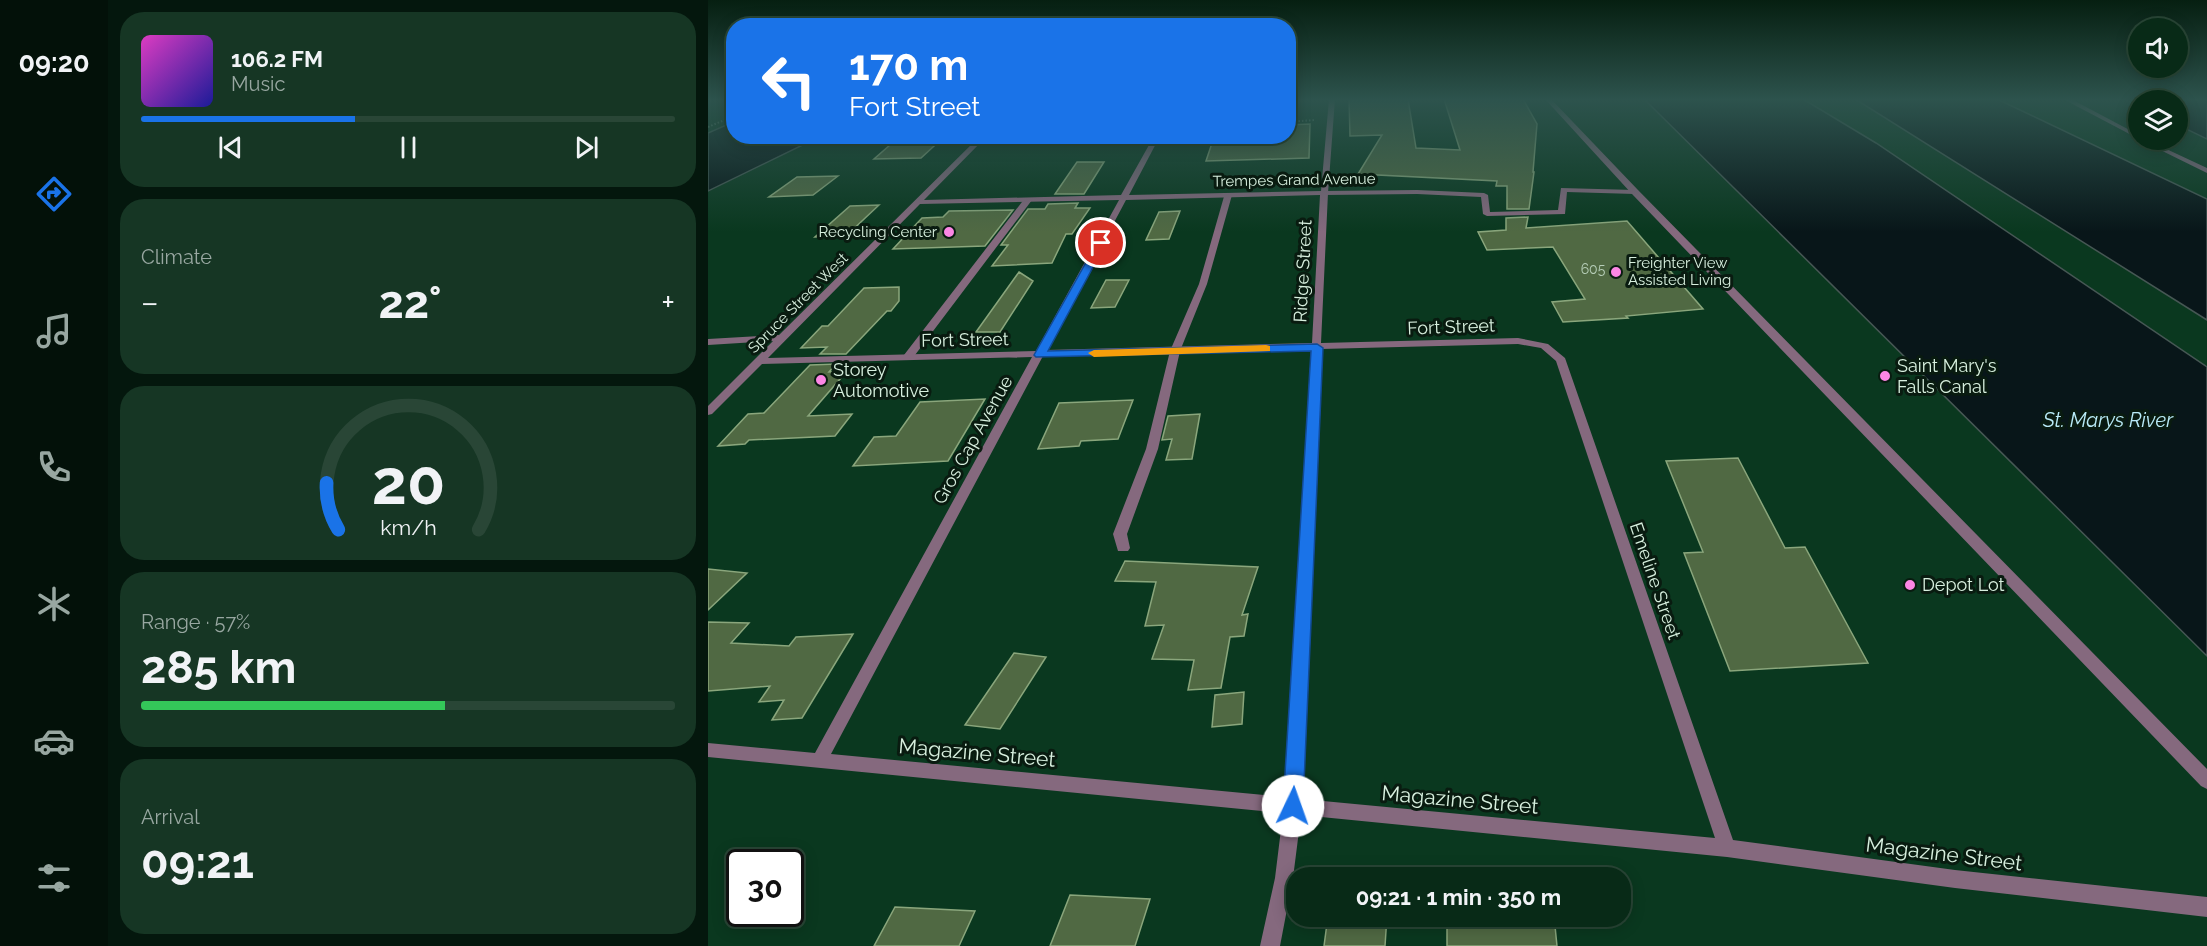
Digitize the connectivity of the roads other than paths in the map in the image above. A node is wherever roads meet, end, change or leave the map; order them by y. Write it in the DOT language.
graph roads {
  1 [pos="1328,143"];
  2 [pos="1589,143"];
  3 [pos="976,144"];
  4 [pos="1153,144"];
  5 [pos="2164,150"];
  6 [pos="2207,171"];
  7 [pos="1635,192"];
  8 [pos="1324,193"];
  9 [pos="1228,195"];
  10 [pos="1126,198"];
  11 [pos="1028,201"];
  12 [pos="919,202"];
  13 [pos="782,338"];
  14 [pos="708,342"];
  15 [pos="1531,342"];
  16 [pos="1317,348"];
  17 [pos="1175,351"];
  18 [pos="1040,355"];
  19 [pos="908,357"];
  20 [pos="759,361"];
  21 [pos="708,412"];
  22 [pos="1123,548"];
  23 [pos="708,750"];
  24 [pos="819,761"];
  25 [pos="2207,781"];
  26 [pos="1293,806"];
  27 [pos="1727,848"];
  28 [pos="2207,907"];
  29 [pos="1270,946"];
  1 -- 8 [label="street, Ridge Street"];
  2 -- 7 [label="street"];
  3 -- 12 [label="street, Spruce Street West"];
  4 -- 10 [label="street, Gros Cap Avenue"];
  5 -- 6 [label="street"];
  7 -- 8 [label="street, Trempes Grand Avenue"];
  7 -- 25 [label="street"];
  8 -- 9 [label="street, Trempes Grand Avenue"];
  8 -- 16 [label="street, Ridge Street"];
  9 -- 10 [label="street, Trempes Grand Avenue"];
  9 -- 17 [label="street"];
  10 -- 11 [label="street, Trempes Grand Avenue"];
  10 -- 18 [label="street, Gros Cap Avenue"];
  11 -- 12 [label="street, Trempes Grand Avenue"];
  11 -- 19 [label="street"];
  12 -- 13 [label="street, Spruce Street West"];
  13 -- 14 [label="street"];
  13 -- 20 [label="street, Spruce Street West"];
  15 -- 16 [label="street, Fort Street"];
  15 -- 27 [label="street, Emeline Street"];
  16 -- 17 [label="street, Fort Street"];
  16 -- 26 [label="street, Ridge Street"];
  17 -- 18 [label="street, Fort Street"];
  17 -- 22 [label="street"];
  18 -- 19 [label="street, Fort Street"];
  18 -- 24 [label="street, Gros Cap Avenue"];
  19 -- 20 [label="street, Fort Street"];
  20 -- 21 [label="street, Spruce Street West"];
  23 -- 24 [label="street, Magazine Street"];
  24 -- 26 [label="street, Magazine Street"];
  26 -- 27 [label="street, Magazine Street"];
  26 -- 29 [label="street, Ridge Street"];
  27 -- 28 [label="street, Magazine Street"];
}
